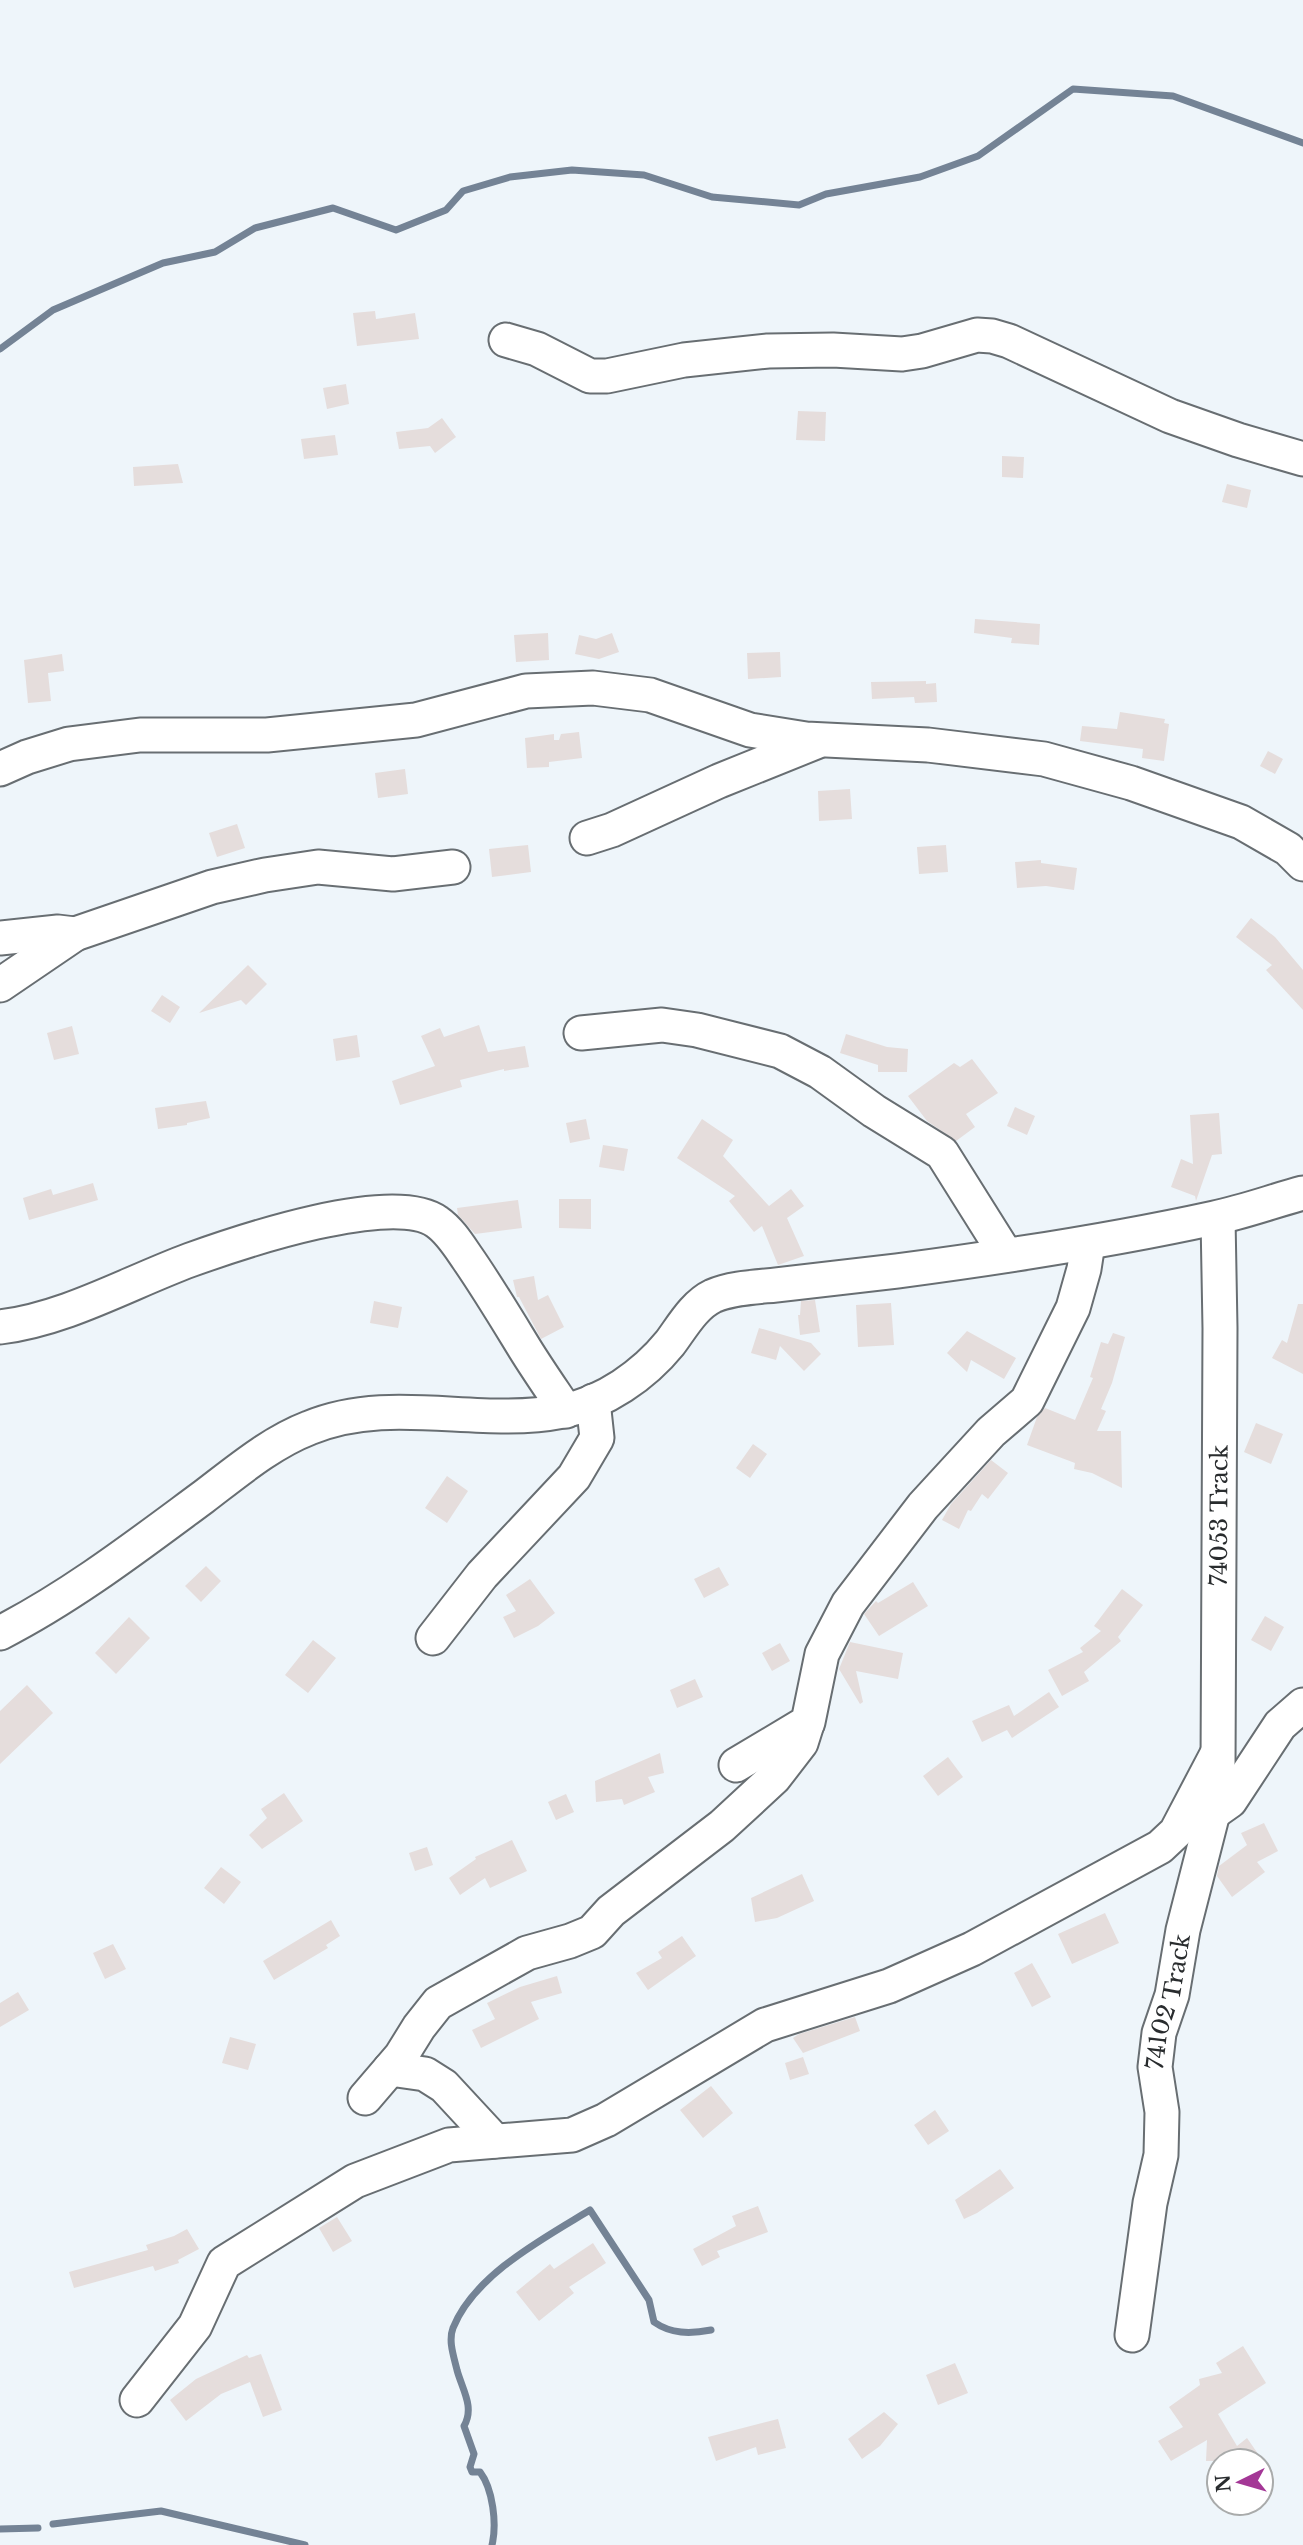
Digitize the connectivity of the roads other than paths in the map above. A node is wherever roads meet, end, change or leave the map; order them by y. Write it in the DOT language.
graph roads {
  1 [pos="506,340"];
  2 [pos="1303,459"];
  3 [pos="821,740"];
  4 [pos="0,769"];
  5 [pos="587,838"];
  6 [pos="1303,864"];
  7 [pos="453,867"];
  8 [pos="75,934"];
  9 [pos="0,938"];
  10 [pos="0,985"];
  11 [pos="581,1033"];
  12 [pos="1303,1193"];
  13 [pos="1217,1217"];
  14 [pos="1088,1243"];
  15 [pos="1006,1255"];
  16 [pos="0,1328"];
  17 [pos="580,1406"];
  18 [pos="0,1633"];
  19 [pos="433,1638"];
  20 [pos="1303,1705"];
  21 [pos="808,1722"];
  22 [pos="1217,1754"];
  23 [pos="736,1765"];
  24 [pos="1213,1813"];
  25 [pos="390,2069"];
  26 [pos="365,2098"];
  27 [pos="495,2141"];
  28 [pos="1132,2335"];
  29 [pos="137,2400"];
  1 -- 2 [label="street"];
  3 -- 4 [label="street"];
  3 -- 5 [label="street"];
  3 -- 6 [label="street"];
  7 -- 8 [label="street"];
  8 -- 9 [label="street"];
  8 -- 10 [label="street"];
  11 -- 15 [label="street"];
  12 -- 13 [label="street"];
  13 -- 14 [label="street"];
  13 -- 22 [label="street, 74053 Track"];
  14 -- 15 [label="street"];
  14 -- 21 [label="street"];
  15 -- 17 [label="street"];
  16 -- 17 [label="street"];
  17 -- 18 [label="street"];
  17 -- 19 [label="street"];
  20 -- 24 [label="street"];
  21 -- 23 [label="street"];
  21 -- 25 [label="street"];
  22 -- 24 [label="street, 74053 Track"];
  22 -- 27 [label="street"];
  24 -- 28 [label="street, 74102 Track"];
  25 -- 26 [label="street"];
  25 -- 27 [label="street"];
  27 -- 29 [label="street"];
}
